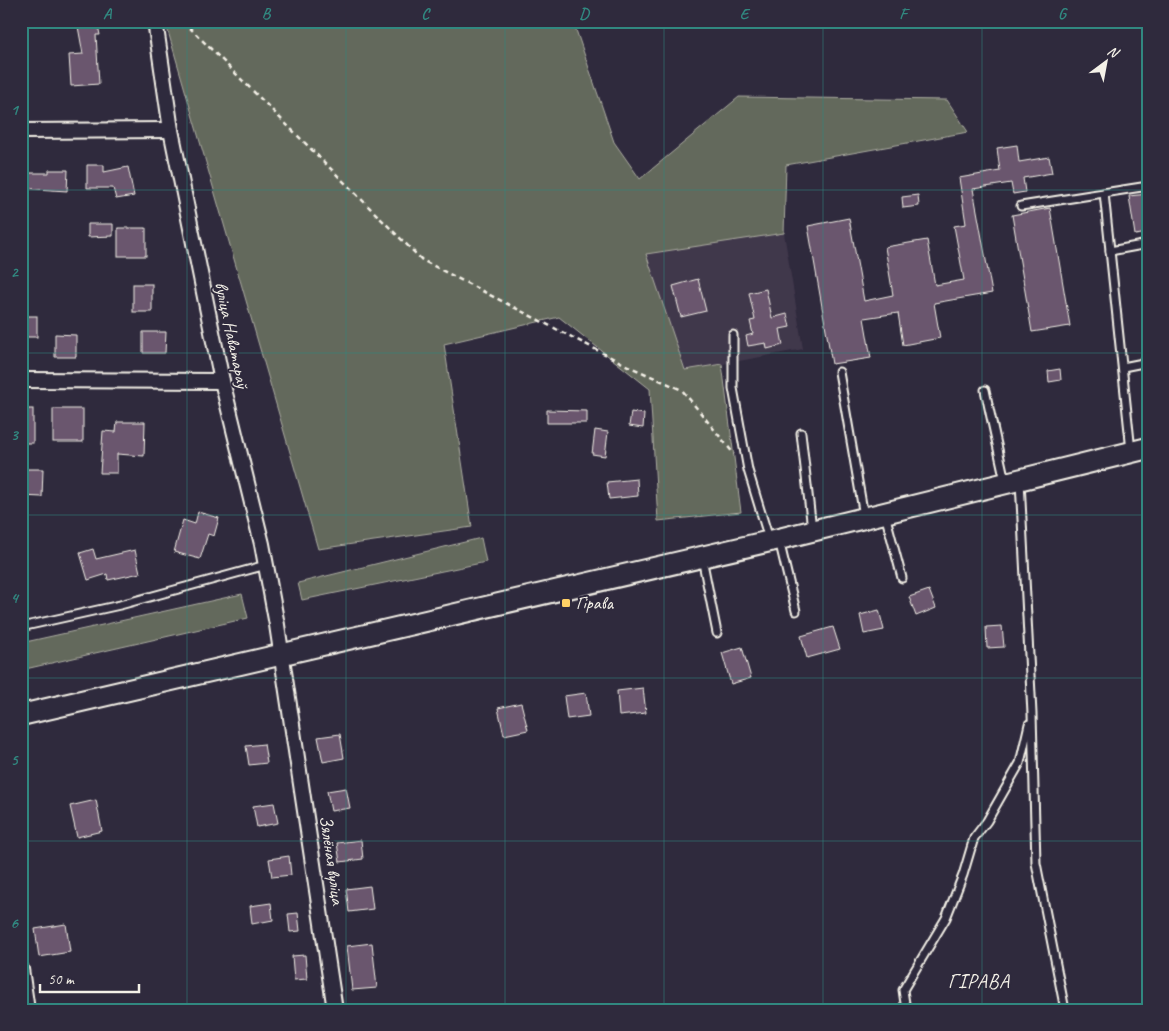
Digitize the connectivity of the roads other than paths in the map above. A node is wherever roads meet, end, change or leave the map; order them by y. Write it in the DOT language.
graph roads {
  1 [pos="155,21"];
  2 [pos="171,130"];
  3 [pos="21,131"];
  4 [pos="1148,186"];
  5 [pos="1104,192"];
  6 [pos="1021,206"];
  7 [pos="1148,244"];
  8 [pos="1110,251"];
  9 [pos="733,335"];
  10 [pos="1148,362"];
  11 [pos="1123,367"];
  12 [pos="839,372"];
  13 [pos="21,380"];
  14 [pos="222,381"];
  15 [pos="985,390"];
  16 [pos="801,433"];
  17 [pos="1140,450"];
  18 [pos="1013,482"];
  19 [pos="885,514"];
  20 [pos="865,519"];
  21 [pos="812,531"];
  22 [pos="774,541"];
  23 [pos="702,558"];
  24 [pos="266,565"];
  25 [pos="902,578"];
  26 [pos="796,611"];
  27 [pos="21,627"];
  28 [pos="717,633"];
  29 [pos="282,654"];
  30 [pos="1032,714"];
  31 [pos="21,715"];
  32 [pos="21,968"];
  33 [pos="28,1010"];
  34 [pos="335,1010"];
  35 [pos="906,1010"];
  36 [pos="1065,1010"];
  1 -- 2 [label="street, вуліца Наватараў"];
  2 -- 3 [label="street"];
  2 -- 14 [label="street, вуліца Наватараў"];
  4 -- 5 [label="lane"];
  5 -- 6 [label="lane"];
  5 -- 8 [label="lane"];
  7 -- 8 [label="lane"];
  8 -- 11 [label="lane"];
  9 -- 22 [label="lane"];
  10 -- 11 [label="lane"];
  11 -- 17 [label="lane"];
  12 -- 20 [label="lane"];
  13 -- 14 [label="street"];
  14 -- 24 [label="street, вуліца Наватараў"];
  15 -- 18 [label="lane"];
  16 -- 21 [label="lane"];
  17 -- 18 [label="main road"];
  18 -- 19 [label="main road"];
  18 -- 30 [label="lane"];
  19 -- 20 [label="main road"];
  19 -- 25 [label="lane"];
  20 -- 21 [label="main road"];
  21 -- 22 [label="main road"];
  22 -- 23 [label="main road"];
  22 -- 26 [label="lane"];
  23 -- 28 [label="lane"];
  23 -- 29 [label="main road"];
  24 -- 27 [label="lane"];
  24 -- 29 [label="street, вуліца Наватараў"];
  29 -- 31 [label="main road"];
  29 -- 34 [label="street, Зялёная вуліца"];
  30 -- 35 [label="lane"];
  30 -- 36 [label="lane"];
  32 -- 33 [label="street"];
}
